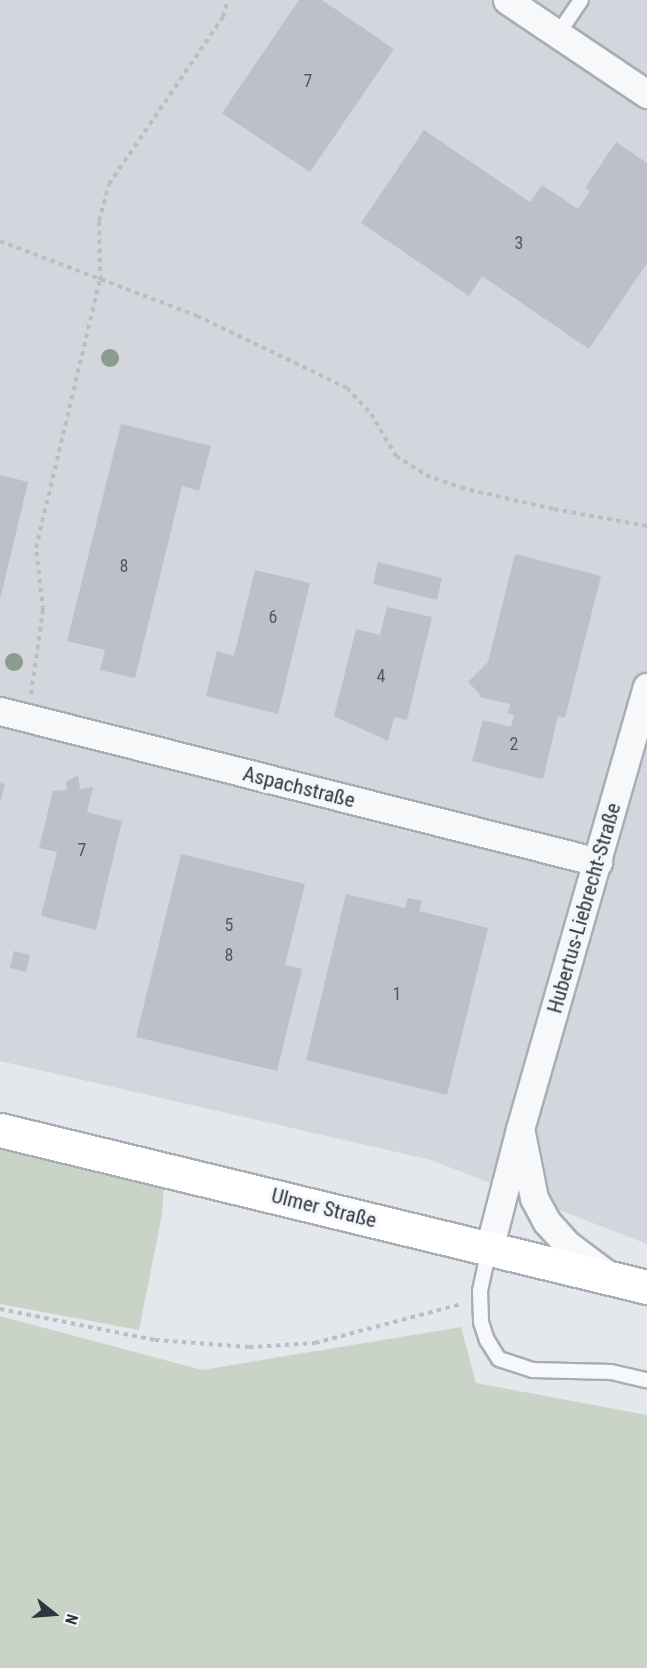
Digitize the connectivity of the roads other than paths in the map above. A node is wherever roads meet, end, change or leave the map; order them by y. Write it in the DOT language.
graph roads {
  1 [pos="507,0"];
  2 [pos="580,0"];
  3 [pos="558,34"];
  4 [pos="647,94"];
  5 [pos="647,687"];
  6 [pos="0,711"];
  7 [pos="598,862"];
  8 [pos="520,1129"];
  9 [pos="0,1130"];
  10 [pos="489,1249"];
  11 [pos="614,1279"];
  12 [pos="647,1287"];
  13 [pos="647,1380"];
  1 -- 3 [label="street"];
  2 -- 3 [label="lane"];
  3 -- 4 [label="street"];
  5 -- 7 [label="street, Hubertus-Liebrecht-Straße"];
  6 -- 7 [label="street, Aspachstraße"];
  7 -- 8 [label="street, Hubertus-Liebrecht-Straße"];
  8 -- 10 [label="street, Hubertus-Liebrecht-Straße"];
  8 -- 11 [label="street, Hubertus-Liebrecht-Straße"];
  9 -- 10 [label="main road, Ulmer Straße"];
  10 -- 11 [label="main road, Ulmer Straße"];
  10 -- 13 [label="lane"];
  11 -- 12 [label="main road, Ulmer Straße"];
}
